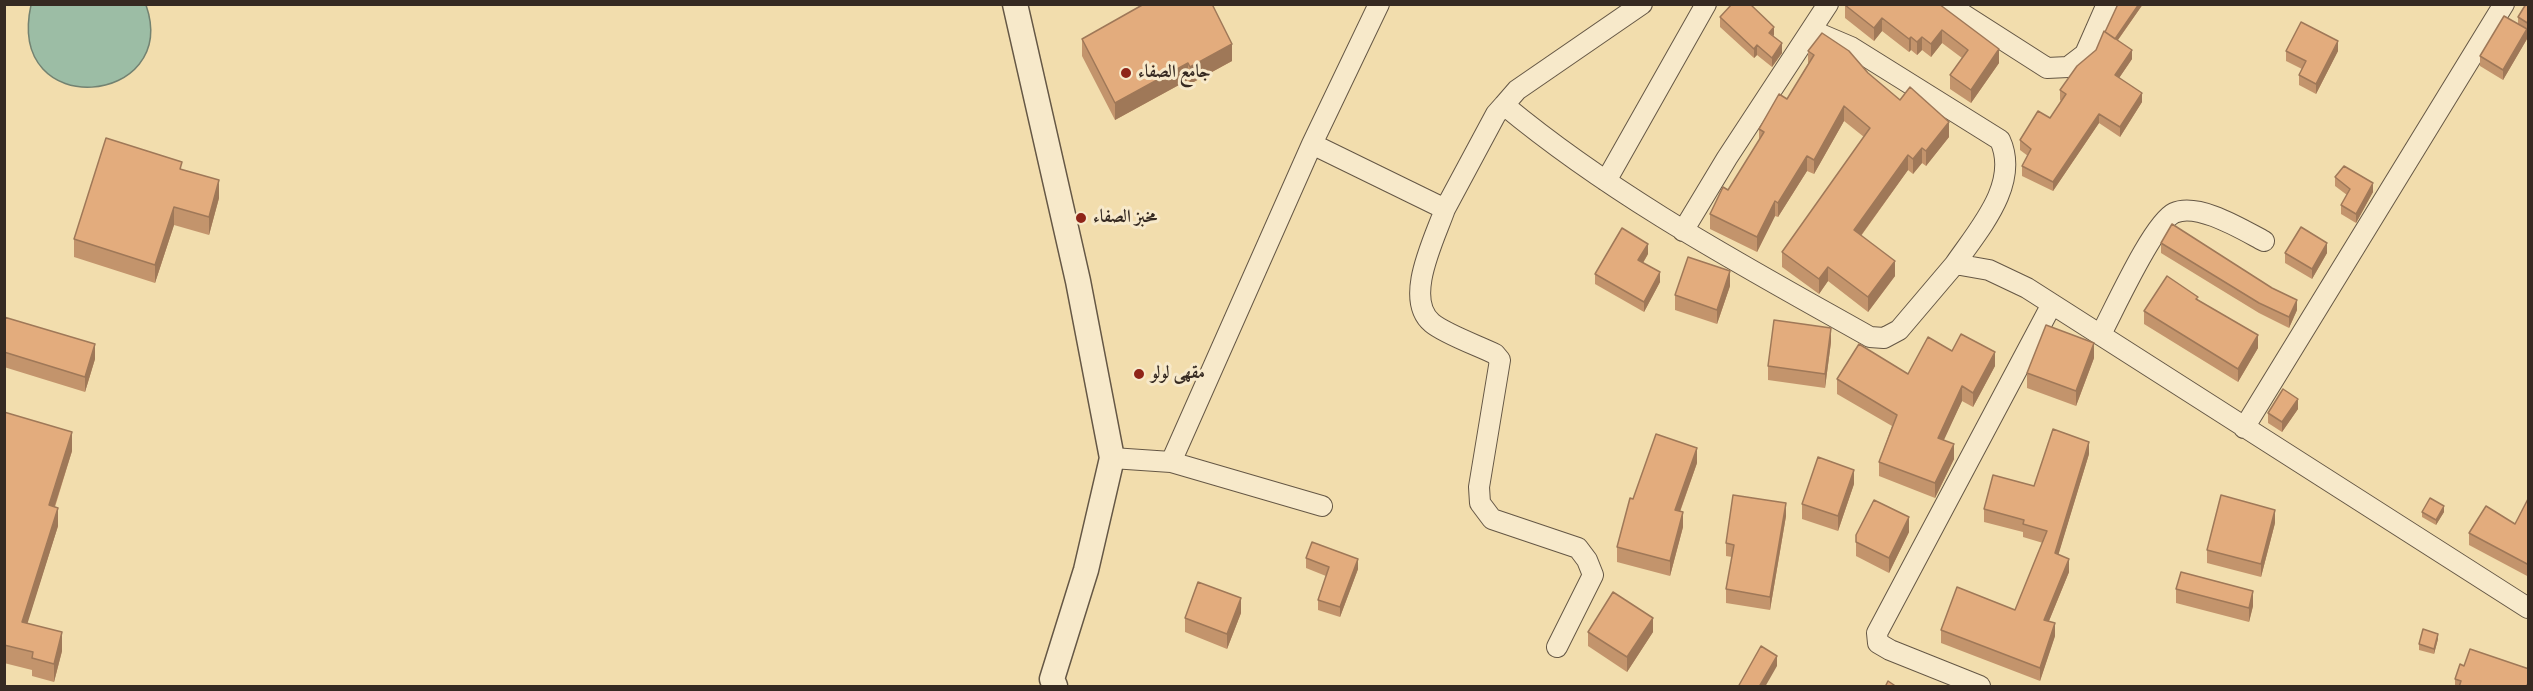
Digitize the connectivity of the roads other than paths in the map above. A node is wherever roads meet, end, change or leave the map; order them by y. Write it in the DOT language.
graph roads {
  1 [pos="1015,4"];
  2 [pos="1379,4"];
  3 [pos="1642,4"];
  4 [pos="1706,4"];
  5 [pos="1828,4"];
  6 [pos="1947,4"];
  7 [pos="2107,4"];
  8 [pos="2504,4"];
  9 [pos="1811,30"];
  10 [pos="1504,105"];
  11 [pos="1312,144"];
  12 [pos="1606,181"];
  13 [pos="1445,209"];
  14 [pos="1683,231"];
  15 [pos="2264,241"];
  16 [pos="1955,264"];
  17 [pos="2052,304"];
  18 [pos="2101,334"];
  19 [pos="2244,428"];
  20 [pos="1112,458"];
  21 [pos="1171,462"];
  22 [pos="1322,506"];
  23 [pos="2529,608"];
  24 [pos="1557,647"];
  25 [pos="1055,687"];
  26 [pos="1980,687"];
  1 -- 20 [label="street"];
  2 -- 11 [label="street"];
  3 -- 10 [label="street"];
  4 -- 12 [label="street"];
  5 -- 9 [label="street"];
  6 -- 7 [label="street"];
  8 -- 19 [label="street"];
  9 -- 14 [label="street"];
  9 -- 16 [label="street"];
  10 -- 12 [label="street"];
  10 -- 13 [label="street"];
  11 -- 13 [label="street"];
  11 -- 21 [label="street"];
  12 -- 14 [label="street"];
  13 -- 24 [label="street"];
  14 -- 16 [label="street"];
  15 -- 18 [label="street"];
  16 -- 17 [label="street"];
  17 -- 18 [label="street"];
  17 -- 26 [label="street"];
  18 -- 19 [label="street"];
  19 -- 23 [label="street"];
  20 -- 21 [label="street"];
  20 -- 25 [label="street"];
  21 -- 22 [label="street"];
}
